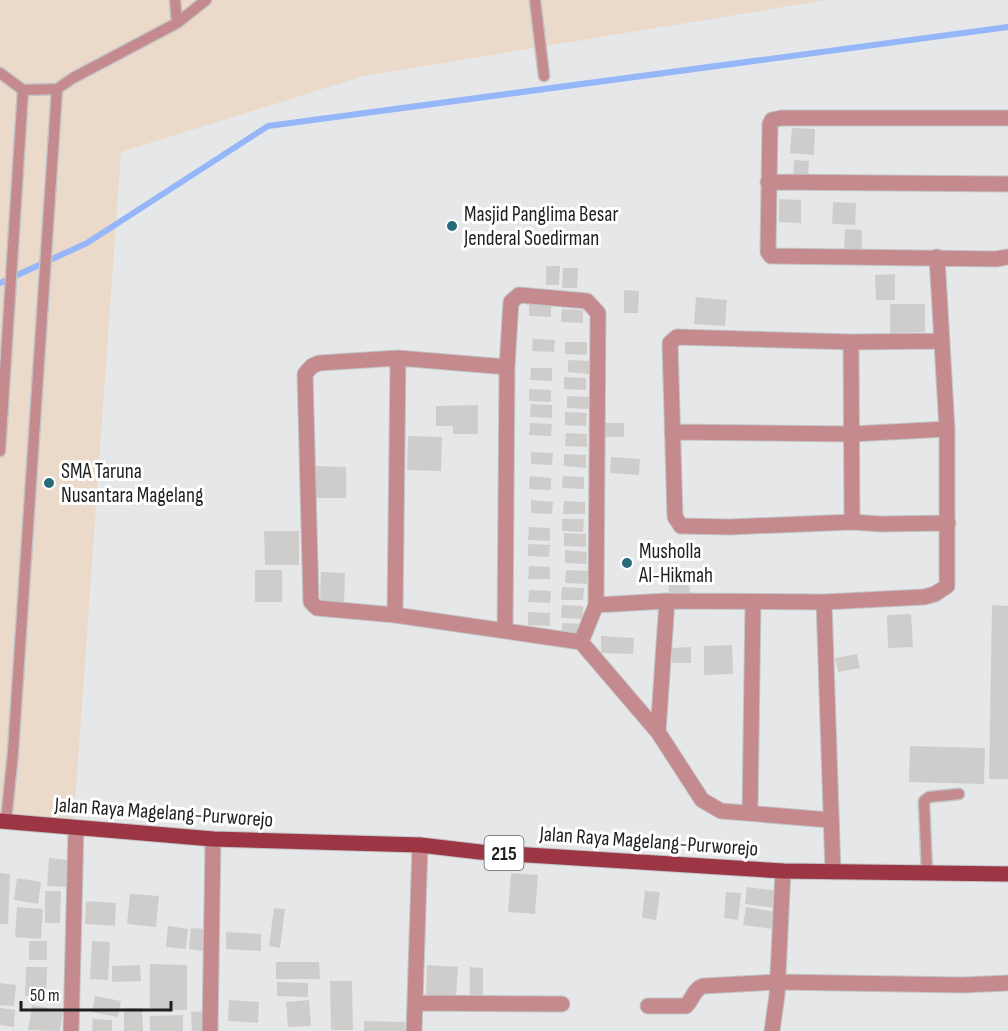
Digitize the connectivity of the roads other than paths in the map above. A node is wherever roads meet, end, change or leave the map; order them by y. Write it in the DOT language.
graph roads {
  1 [pos="175,0"];
  2 [pos="206,0"];
  3 [pos="536,0"];
  4 [pos="177,23"];
  5 [pos="0,73"];
  6 [pos="544,76"];
  7 [pos="57,89"];
  8 [pos="23,90"];
  9 [pos="1008,118"];
  10 [pos="768,182"];
  11 [pos="1008,184"];
  12 [pos="938,257"];
  13 [pos="1008,257"];
  14 [pos="851,342"];
  15 [pos="942,342"];
  16 [pos="398,358"];
  17 [pos="507,367"];
  18 [pos="947,429"];
  19 [pos="672,432"];
  20 [pos="852,434"];
  21 [pos="0,451"];
  22 [pos="852,522"];
  23 [pos="948,523"];
  24 [pos="667,601"];
  25 [pos="753,602"];
  26 [pos="824,602"];
  27 [pos="596,605"];
  28 [pos="395,615"];
  29 [pos="505,631"];
  30 [pos="581,642"];
  31 [pos="658,732"];
  32 [pos="0,752"];
  33 [pos="13,752"];
  34 [pos="959,794"];
  35 [pos="750,813"];
  36 [pos="830,820"];
  37 [pos="3,821"];
  38 [pos="76,828"];
  39 [pos="213,839"];
  40 [pos="420,844"];
  41 [pos="783,871"];
  42 [pos="833,872"];
  43 [pos="927,873"];
  44 [pos="1008,874"];
  45 [pos="777,982"];
  46 [pos="1008,983"];
  47 [pos="415,1003"];
  48 [pos="562,1004"];
  49 [pos="648,1006"];
  50 [pos="71,1031"];
  51 [pos="210,1031"];
  52 [pos="414,1031"];
  53 [pos="772,1031"];
  1 -- 4 [label="lane"];
  2 -- 4 [label="lane"];
  3 -- 6 [label="lane"];
  4 -- 7 [label="lane"];
  5 -- 8 [label="lane"];
  7 -- 8 [label="lane"];
  7 -- 33 [label="lane"];
  8 -- 21 [label="lane"];
  9 -- 10 [label="street"];
  10 -- 11 [label="street"];
  10 -- 12 [label="street"];
  12 -- 13 [label="street"];
  12 -- 15 [label="street"];
  14 -- 15 [label="street"];
  14 -- 19 [label="street"];
  14 -- 20 [label="street"];
  15 -- 18 [label="street"];
  16 -- 17 [label="street"];
  16 -- 28 [label="street"];
  16 -- 28 [label="street"];
  17 -- 27 [label="street"];
  17 -- 29 [label="street"];
  18 -- 20 [label="street"];
  18 -- 23 [label="street"];
  19 -- 20 [label="street"];
  19 -- 22 [label="street"];
  20 -- 22 [label="street"];
  22 -- 23 [label="street"];
  23 -- 26 [label="street"];
  24 -- 25 [label="street"];
  24 -- 27 [label="street"];
  24 -- 31 [label="street"];
  25 -- 26 [label="street"];
  25 -- 35 [label="street"];
  26 -- 36 [label="street"];
  27 -- 30 [label="street"];
  28 -- 29 [label="street"];
  29 -- 30 [label="street"];
  30 -- 31 [label="street"];
  31 -- 35 [label="street"];
  32 -- 33 [label="lane"];
  33 -- 37 [label="lane"];
  34 -- 43 [label="lane"];
  35 -- 36 [label="street"];
  36 -- 42 [label="street"];
  37 -- 38 [label="main road, Jalan Raya Magelang-Purworejo / 215"];
  38 -- 39 [label="main road, Jalan Raya Magelang-Purworejo / 215"];
  38 -- 50 [label="street"];
  39 -- 40 [label="main road, Jalan Raya Magelang-Purworejo / 215"];
  39 -- 51 [label="street"];
  40 -- 41 [label="main road, Jalan Raya Magelang-Purworejo / 215"];
  40 -- 47 [label="street"];
  41 -- 42 [label="main road, Jalan Raya Magelang-Purworejo / 215"];
  41 -- 45 [label="street"];
  42 -- 43 [label="main road, Jalan Raya Magelang-Purworejo / 215"];
  43 -- 44 [label="main road, Jalan Raya Magelang-Purworejo / 215"];
  45 -- 46 [label="street"];
  45 -- 49 [label="street"];
  45 -- 53 [label="street"];
  47 -- 48 [label="street"];
  47 -- 52 [label="street"];
}
